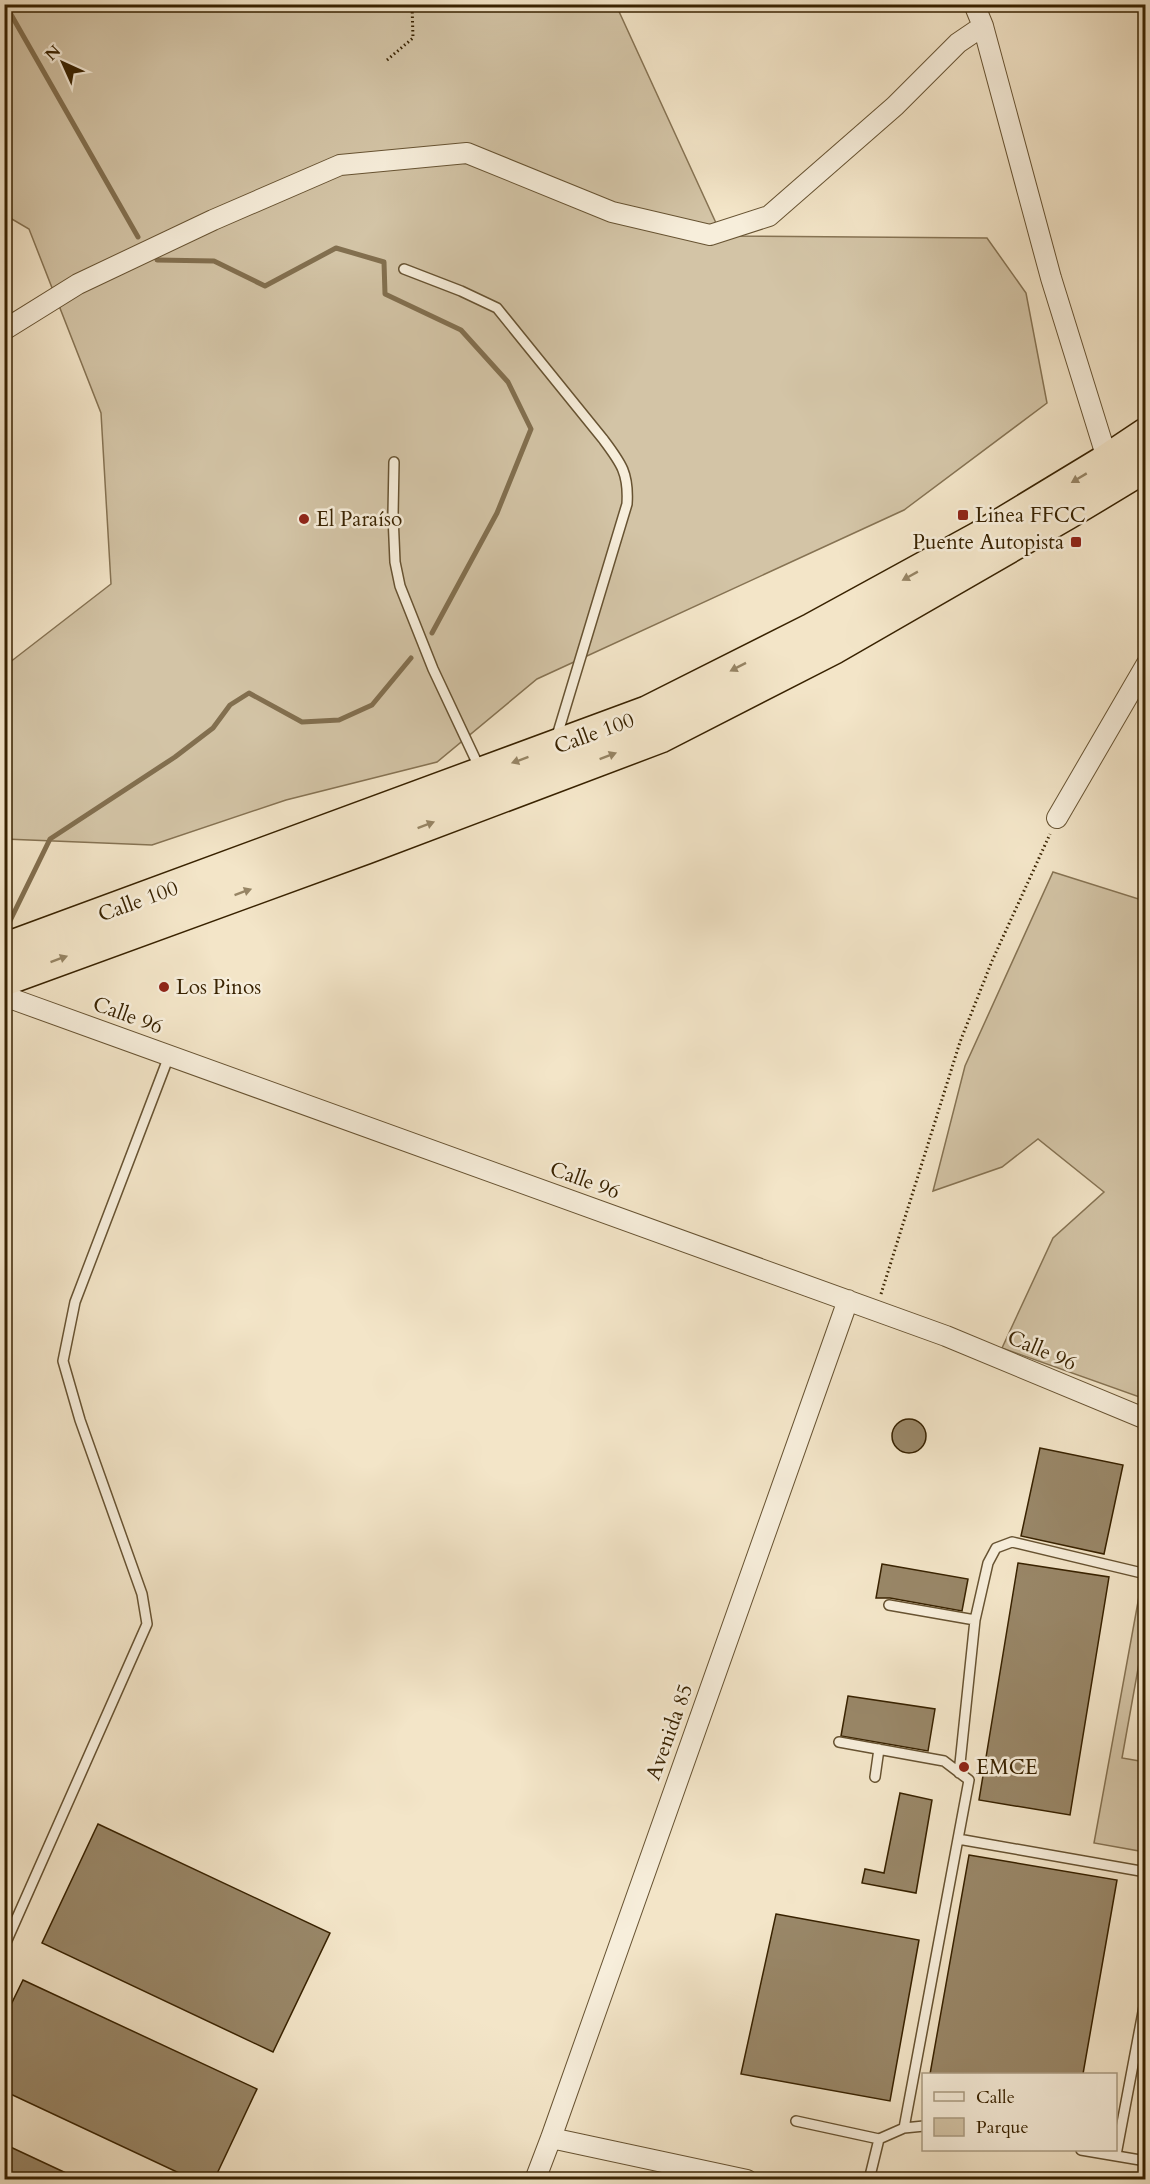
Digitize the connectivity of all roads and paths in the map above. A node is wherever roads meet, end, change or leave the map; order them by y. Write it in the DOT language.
graph roads {
  1 [pos="412,4"];
  2 [pos="974,4"];
  3 [pos="983,26"];
  4 [pos="387,60"];
  5 [pos="404,269"];
  6 [pos="4,330"];
  7 [pos="1146,435"];
  8 [pos="394,462"];
  9 [pos="1146,465"];
  10 [pos="1112,472"];
  11 [pos="1146,665"];
  12 [pos="554,747"];
  13 [pos="482,774"];
  14 [pos="1057,818"];
  15 [pos="4,950"];
  16 [pos="4,979"];
  17 [pos="4,996"];
  18 [pos="169,1056"];
  19 [pos="848,1300"];
  20 [pos="875,1310"];
  21 [pos="1146,1419"];
  22 [pos="1146,1574"];
  23 [pos="889,1605"];
  24 [pos="975,1620"];
  25 [pos="839,1742"];
  26 [pos="879,1749"];
  27 [pos="959,1773"];
  28 [pos="875,1777"];
  29 [pos="958,1839"];
  30 [pos="1146,1872"];
  31 [pos="4,1947"];
  32 [pos="1146,1996"];
  33 [pos="796,2121"];
  34 [pos="922,2126"];
  35 [pos="904,2128"];
  36 [pos="551,2138"];
  37 [pos="879,2139"];
  38 [pos="1087,2151"];
  39 [pos="1117,2151"];
  40 [pos="1117,2151"];
  41 [pos="1116,2156"];
  42 [pos="1146,2161"];
  43 [pos="535,2180"];
  44 [pos="747,2180"];
  45 [pos="869,2180"];
  1 -- 4 [label="path"];
  2 -- 3 [label="street"];
  3 -- 6 [label="street"];
  3 -- 10 [label="street"];
  5 -- 12 [label="lane"];
  7 -- 10 [label="highway, Calle 100"];
  8 -- 13 [label="lane"];
  9 -- 10 [label="highway, Calle 100"];
  10 -- 12 [label="highway, Calle 100, one-way"];
  16 -- 10 [label="highway, Calle 100, one-way"];
  11 -- 14 [label="street"];
  12 -- 13 [label="highway, Calle 100, one-way"];
  13 -- 15 [label="highway, Calle 100"];
  14 -- 20 [label="path"];
  17 -- 18 [label="street, Calle 96"];
  18 -- 19 [label="street, Calle 96"];
  18 -- 31 [label="lane"];
  19 -- 20 [label="street, Calle 96"];
  19 -- 36 [label="street, Avenida 85"];
  20 -- 21 [label="street, Calle 96"];
  22 -- 24 [label="lane"];
  23 -- 24 [label="lane"];
  24 -- 27 [label="lane"];
  25 -- 26 [label="lane"];
  26 -- 27 [label="lane"];
  26 -- 28 [label="lane"];
  27 -- 29 [label="lane"];
  29 -- 30 [label="lane"];
  29 -- 35 [label="lane"];
  32 -- 39 [label="lane"];
  33 -- 37 [label="lane"];
  34 -- 35 [label="lane"];
  35 -- 37 [label="lane"];
  36 -- 43 [label="street, Avenida 85"];
  36 -- 44 [label="street"];
  37 -- 45 [label="lane"];
  38 -- 41 [label="lane"];
  40 -- 41 [label="lane"];
  41 -- 42 [label="lane"];
}
